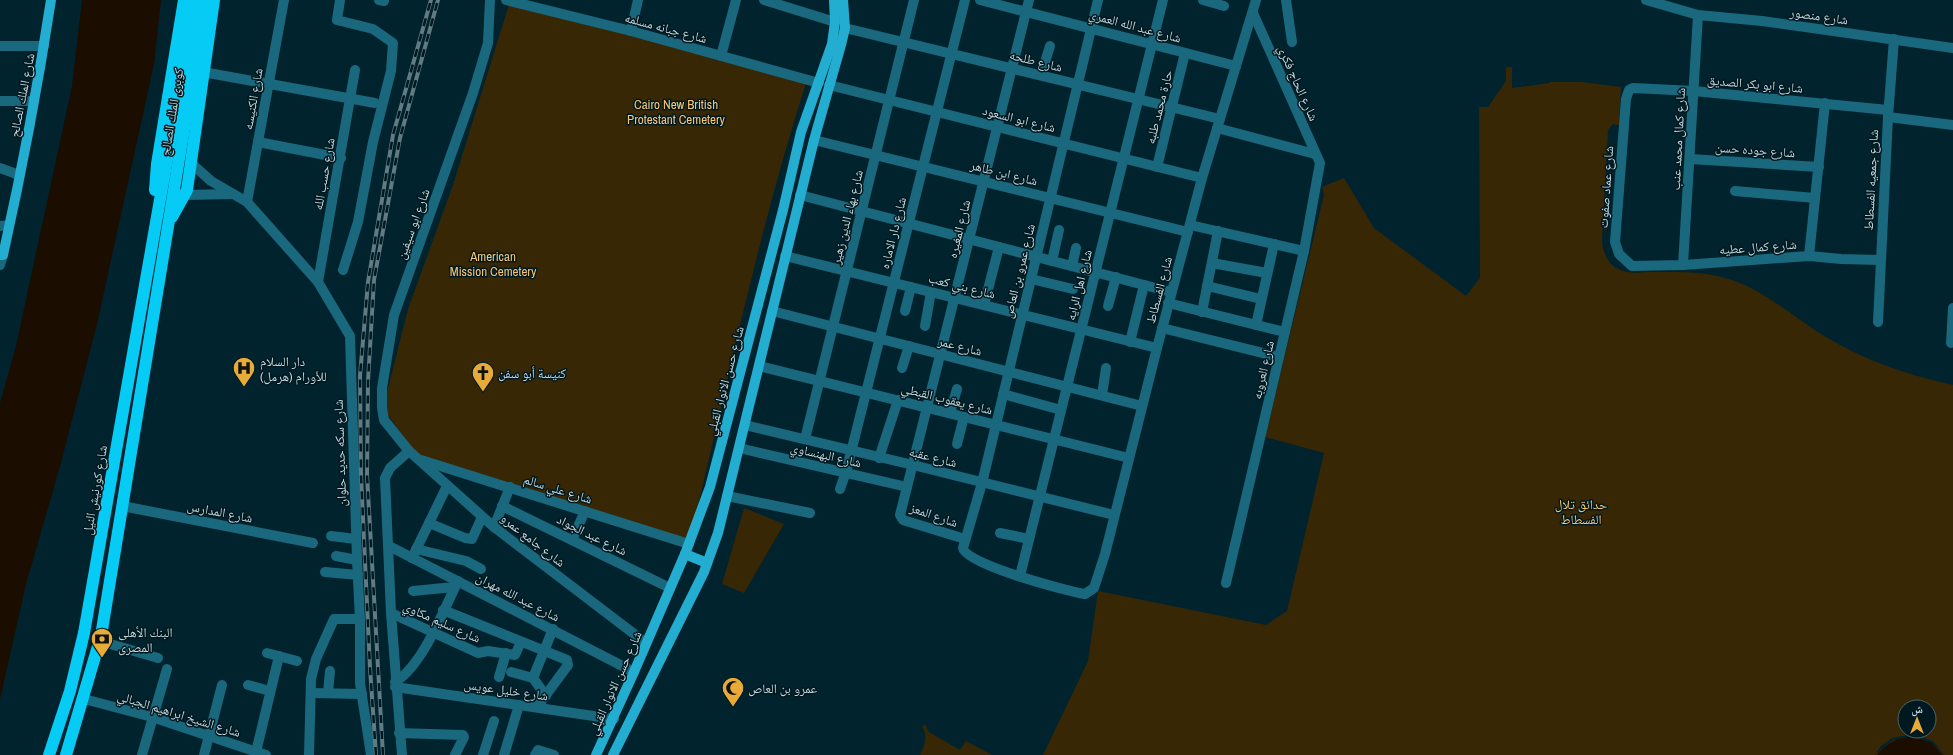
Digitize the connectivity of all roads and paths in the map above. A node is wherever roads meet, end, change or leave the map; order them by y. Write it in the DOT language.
graph roads {
  1 [pos="51,0"];
  2 [pos="184,0"];
  3 [pos="195,0"];
  4 [pos="205,0"];
  5 [pos="214,0"];
  6 [pos="284,0"];
  7 [pos="340,0"];
  8 [pos="490,0"];
  9 [pos="506,0"];
  10 [pos="638,0"];
  11 [pos="736,0"];
  12 [pos="764,0"];
  13 [pos="834,0"];
  14 [pos="843,0"];
  15 [pos="914,0"];
  16 [pos="965,0"];
  17 [pos="980,0"];
  18 [pos="1029,0"];
  19 [pos="1098,0"];
  20 [pos="1163,0"];
  21 [pos="1203,0"];
  22 [pos="1256,0"];
  23 [pos="1286,0"];
  24 [pos="1646,0"];
  25 [pos="995,5"];
  26 [pos="1224,6"];
  27 [pos="1026,12"];
  28 [pos="1253,13"];
  29 [pos="1698,15"];
  30 [pos="835,22"];
  31 [pos="845,28"];
  32 [pos="1091,28"];
  33 [pos="631,32"];
  34 [pos="1894,39"];
  35 [pos="903,42"];
  36 [pos="1292,42"];
  37 [pos="1152,44"];
  38 [pos="0,46"];
  39 [pos="44,46"];
  40 [pos="1050,46"];
  41 [pos="1953,48"];
  42 [pos="1185,53"];
  43 [pos="951,54"];
  44 [pos="721,56"];
  45 [pos="1236,66"];
  46 [pos="1012,68"];
  47 [pos="355,70"];
  48 [pos="203,72"];
  49 [pos="1041,75"];
  50 [pos="269,84"];
  51 [pos="819,84"];
  52 [pos="1077,84"];
  53 [pos="830,85"];
  54 [pos="1694,91"];
  55 [pos="350,99"];
  56 [pos="1138,99"];
  57 [pos="1626,99"];
  58 [pos="889,100"];
  59 [pos="0,101"];
  60 [pos="34,101"];
  61 [pos="375,103"];
  62 [pos="1825,103"];
  63 [pos="1172,107"];
  64 [pos="936,112"];
  65 [pos="1888,113"];
  66 [pos="1219,124"];
  67 [pos="1953,125"];
  68 [pos="997,127"];
  69 [pos="814,140"];
  70 [pos="258,142"];
  71 [pos="1063,144"];
  72 [pos="875,155"];
  73 [pos="341,158"];
  74 [pos="1318,158"];
  75 [pos="1124,159"];
  76 [pos="1690,159"];
  77 [pos="191,163"];
  78 [pos="923,166"];
  79 [pos="1157,167"];
  80 [pos="1819,167"];
  81 [pos="0,168"];
  82 [pos="19,175"];
  83 [pos="1202,178"];
  84 [pos="984,182"];
  85 [pos="1735,191"];
  86 [pos="233,194"];
  87 [pos="185,195"];
  88 [pos="800,195"];
  89 [pos="1050,198"];
  90 [pos="1815,198"];
  91 [pos="247,202"];
  92 [pos="862,211"];
  93 [pos="1110,213"];
  94 [pos="908,223"];
  95 [pos="5,225"];
  96 [pos="161,228"];
  97 [pos="1189,229"];
  98 [pos="1059,230"];
  99 [pos="1218,231"];
  100 [pos="970,239"];
  101 [pos="1274,244"];
  102 [pos="999,247"];
  103 [pos="1076,248"];
  104 [pos="1304,251"];
  105 [pos="1,255"];
  106 [pos="785,256"];
  107 [pos="1036,256"];
  108 [pos="1809,256"];
  109 [pos="1880,260"];
  110 [pos="1052,261"];
  111 [pos="1212,262"];
  112 [pos="0,265"];
  113 [pos="1683,265"];
  114 [pos="1072,266"];
  115 [pos="1637,266"];
  116 [pos="343,270"];
  117 [pos="847,271"];
  118 [pos="1096,272"];
  119 [pos="1267,274"];
  120 [pos="1116,277"];
  121 [pos="1031,279"];
  122 [pos="318,282"];
  123 [pos="893,283"];
  124 [pos="1144,285"];
  125 [pos="1208,286"];
  126 [pos="911,287"];
  127 [pos="1074,289"];
  128 [pos="931,292"];
  129 [pos="1171,292"];
  130 [pos="955,298"];
  131 [pos="1262,299"];
  132 [pos="1168,303"];
  133 [pos="984,305"];
  134 [pos="1108,306"];
  135 [pos="1953,308"];
  136 [pos="772,311"];
  137 [pos="905,311"];
  138 [pos="1202,312"];
  139 [pos="1022,315"];
  140 [pos="1878,322"];
  141 [pos="1256,325"];
  142 [pos="925,326"];
  143 [pos="833,327"];
  144 [pos="1162,328"];
  145 [pos="1081,330"];
  146 [pos="1285,332"];
  147 [pos="879,339"];
  148 [pos="1130,342"];
  149 [pos="1951,343"];
  150 [pos="909,346"];
  151 [pos="1156,348"];
  152 [pos="941,354"];
  153 [pos="1279,357"];
  154 [pos="759,366"];
  155 [pos="902,368"];
  156 [pos="1106,368"];
  157 [pos="1008,372"];
  158 [pos="820,381"];
  159 [pos="1067,387"];
  160 [pos="957,389"];
  161 [pos="866,393"];
  162 [pos="1003,394"];
  163 [pos="1102,395"];
  164 [pos="898,400"];
  165 [pos="1142,406"];
  166 [pos="928,408"];
  167 [pos="1061,410"];
  168 [pos="950,413"];
  169 [pos="964,417"];
  170 [pos="745,424"];
  171 [pos="996,425"];
  172 [pos="805,439"];
  173 [pos="1054,439"];
  174 [pos="957,444"];
  175 [pos="739,448"];
  176 [pos="409,451"];
  177 [pos="851,451"];
  178 [pos="879,458"];
  179 [pos="1130,458"];
  180 [pos="419,460"];
  181 [pos="913,464"];
  182 [pos="846,472"];
  183 [pos="982,483"];
  184 [pos="447,486"];
  185 [pos="510,487"];
  186 [pos="907,487"];
  187 [pos="840,489"];
  188 [pos="727,496"];
  189 [pos="1040,497"];
  190 [pos="122,506"];
  191 [pos="502,506"];
  192 [pos="585,511"];
  193 [pos="810,513"];
  194 [pos="1114,515"];
  195 [pos="482,517"];
  196 [pos="429,523"];
  197 [pos="494,527"];
  198 [pos="1000,533"];
  199 [pos="331,536"];
  200 [pos="356,539"];
  201 [pos="1029,539"];
  202 [pos="572,540"];
  203 [pos="313,543"];
  204 [pos="964,543"];
  205 [pos="388,546"];
  206 [pos="687,549"];
  207 [pos="414,553"];
  208 [pos="336,556"];
  209 [pos="357,560"];
  210 [pos="707,563"];
  211 [pos="481,569"];
  212 [pos="325,572"];
  213 [pos="358,575"];
  214 [pos="1020,576"];
  215 [pos="1226,583"];
  216 [pos="456,584"];
  217 [pos="670,588"];
  218 [pos="413,591"];
  219 [pos="443,610"];
  220 [pos="391,613"];
  221 [pos="360,619"];
  222 [pos="553,629"];
  223 [pos="432,632"];
  224 [pos="100,641"];
  225 [pos="521,642"];
  226 [pos="646,643"];
  227 [pos="544,651"];
  228 [pos="267,654"];
  229 [pos="506,654"];
  230 [pos="279,656"];
  231 [pos="158,658"];
  232 [pos="297,661"];
  233 [pos="167,669"];
  234 [pos="330,671"];
  235 [pos="511,672"];
  236 [pos="634,672"];
  237 [pos="499,677"];
  238 [pos="532,678"];
  239 [pos="395,684"];
  240 [pos="222,685"];
  241 [pos="248,685"];
  242 [pos="270,691"];
  243 [pos="311,693"];
  244 [pos="328,693"];
  245 [pos="362,694"];
  246 [pos="546,696"];
  247 [pos="84,699"];
  248 [pos="519,705"];
  249 [pos="537,707"];
  250 [pos="152,717"];
  251 [pos="614,719"];
  252 [pos="494,721"];
  253 [pos="399,733"];
  254 [pos="208,736"];
  255 [pos="598,751"];
  256 [pos="536,752"];
  257 [pos="261,754"];
  258 [pos="613,754"];
  259 [pos="49,755"];
  260 [pos="66,755"];
  261 [pos="142,755"];
  262 [pos="204,755"];
  263 [pos="309,755"];
  264 [pos="371,755"];
  265 [pos="402,755"];
  266 [pos="455,755"];
  267 [pos="483,755"];
  268 [pos="504,755"];
  269 [pos="554,755"];
  1 -- 39 [label="main road, شارع الملك الصالح"];
  2 -- 96 [label="highway"];
  3 -- 96 [label="highway, كوبرى الملك الصالح"];
  4 -- 96 [label="highway, كوبرى الملك الصالح"];
  5 -- 48 [label="highway"];
  6 -- 50 [label="street, شارع الكنيسه"];
  7 -- 116 [label="street"];
  8 -- 176 [label="street, شارع ابو سيفين"];
  9 -- 33 [label="street, شارع جبانه مسلمه"];
  10 -- 33 [label="street"];
  11 -- 44 [label="street"];
  12 -- 30 [label="street"];
  13 -- 30 [label="main road, شارع حسن الانوار القبلي"];
  14 -- 31 [label="main road"];
  15 -- 35 [label="street, شارع بهاء الدين زهير"];
  16 -- 43 [label="street, شارع دار الاماره"];
  17 -- 25 [label="street, شارع عبد الله العمري"];
  18 -- 27 [label="street, شارع المغيره"];
  19 -- 32 [label="street, شارع عمرو بن العاص"];
  20 -- 37 [label="street, شارع اهل الرايه"];
  21 -- 26 [label="street"];
  22 -- 28 [label="street, شارع الفسطاط"];
  23 -- 36 [label="street, شارع الحاج فكري"];
  24 -- 29 [label="street, شارع منصور"];
  25 -- 27 [label="street, شارع عبد الله العمري"];
  27 -- 32 [label="street, شارع عبد الله العمري"];
  27 -- 46 [label="street, شارع المغيره"];
  28 -- 45 [label="street, شارع الفسطاط"];
  28 -- 74 [label="street, شارع الحاج فكري"];
  29 -- 34 [label="street, شارع منصور"];
  29 -- 54 [label="street, شارع كمال محمد عنب"];
  30 -- 51 [label="main road, شارع حسن الانوار القبلي"];
  31 -- 35 [label="street, شارع طلحه"];
  31 -- 53 [label="main road"];
  32 -- 37 [label="street, شارع عبد الله العمري"];
  32 -- 52 [label="street, شارع عمرو بن العاص"];
  33 -- 44 [label="street, شارع جبانه مسلمه"];
  34 -- 41 [label="street, شارع منصور"];
  34 -- 65 [label="street, شارع جمعيه الفسطاط"];
  35 -- 43 [label="street, شارع طلحه"];
  35 -- 58 [label="street, شارع بهاء الدين زهير"];
  37 -- 42 [label="street, شارع عبد الله العمري"];
  37 -- 56 [label="street, شارع اهل الرايه"];
  38 -- 39 [label="street"];
  39 -- 60 [label="main road, شارع الملك الصالح"];
  40 -- 49 [label="street"];
  42 -- 45 [label="street, شارع عبد الله العمري"];
  42 -- 63 [label="street, حارة محمد طلبه"];
  43 -- 46 [label="street, شارع طلحه"];
  43 -- 64 [label="street, شارع دار الاماره"];
  44 -- 51 [label="street, شارع جبانه مسلمه"];
  45 -- 66 [label="street, شارع الفسطاط"];
  46 -- 49 [label="street, شارع طلحه"];
  46 -- 68 [label="street, شارع المغيره"];
  47 -- 55 [label="street, شارع حسب الله"];
  48 -- 50 [label="street"];
  48 -- 77 [label="highway"];
  49 -- 52 [label="street, شارع طلحه"];
  50 -- 55 [label="street"];
  50 -- 70 [label="street, شارع الكنيسه"];
  51 -- 206 [label="main road, شارع حسن الانوار القبلي"];
  52 -- 56 [label="street, شارع طلحه"];
  52 -- 71 [label="street, شارع عمرو بن العاص"];
  53 -- 58 [label="street, شارع ابو السعود"];
  53 -- 69 [label="main road"];
  54 -- 57 [label="street, شارع ابو بكر الصديق"];
  54 -- 62 [label="street, شارع ابو بكر الصديق"];
  54 -- 76 [label="street, شارع كمال محمد عنب"];
  55 -- 61 [label="street"];
  55 -- 73 [label="street, شارع حسب الله"];
  56 -- 63 [label="street, شارع طلحه"];
  56 -- 75 [label="street, شارع اهل الرايه"];
  57 -- 115 [label="street, شارع عماد صفوت"];
  58 -- 64 [label="street, شارع ابو السعود"];
  58 -- 72 [label="street, شارع بهاء الدين زهير"];
  59 -- 60 [label="street"];
  60 -- 82 [label="main road, شارع الملك الصالح"];
  62 -- 65 [label="street, شارع ابو بكر الصديق"];
  62 -- 80 [label="street"];
  63 -- 66 [label="street, شارع طلحه"];
  63 -- 79 [label="street, حارة محمد طلبه"];
  64 -- 68 [label="street, شارع ابو السعود"];
  64 -- 78 [label="street, شارع دار الاماره"];
  65 -- 67 [label="street, شارع ابو بكر الصديق"];
  65 -- 109 [label="street, شارع جمعيه الفسطاط"];
  66 -- 74 [label="street"];
  66 -- 83 [label="street, شارع الفسطاط"];
  68 -- 71 [label="street, شارع ابو السعود"];
  68 -- 84 [label="street, شارع المغيره"];
  69 -- 72 [label="street, شارع ابن طاهر"];
  69 -- 88 [label="main road"];
  70 -- 73 [label="street"];
  70 -- 91 [label="street, شارع الكنيسه"];
  71 -- 75 [label="street, شارع ابو السعود"];
  71 -- 89 [label="street, شارع عمرو بن العاص"];
  72 -- 78 [label="street, شارع ابن طاهر"];
  72 -- 92 [label="street, شارع بهاء الدين زهير"];
  73 -- 122 [label="street, شارع حسب الله"];
  74 -- 104 [label="street, شارع العروبه"];
  75 -- 79 [label="street, شارع ابو السعود"];
  75 -- 93 [label="street, شارع اهل الرايه"];
  76 -- 80 [label="street, شارع جوده حسن"];
  76 -- 113 [label="street, شارع كمال محمد عنب"];
  77 -- 86 [label="street, شارع سكه حديد حلوان"];
  77 -- 87 [label="highway"];
  78 -- 84 [label="street, شارع ابن طاهر"];
  78 -- 94 [label="street, شارع دار الاماره"];
  79 -- 83 [label="street, شارع ابو السعود"];
  80 -- 90 [label="street"];
  81 -- 82 [label="street"];
  82 -- 95 [label="main road, شارع الملك الصالح"];
  83 -- 97 [label="street, شارع الفسطاط"];
  84 -- 89 [label="street, شارع ابن طاهر"];
  84 -- 100 [label="street, شارع المغيره"];
  85 -- 90 [label="street"];
  86 -- 87 [label="street"];
  86 -- 91 [label="street, شارع سكه حديد حلوان"];
  87 -- 96 [label="highway"];
  88 -- 92 [label="street"];
  88 -- 106 [label="main road"];
  89 -- 93 [label="street, شارع ابن طاهر"];
  89 -- 107 [label="street, شارع عمرو بن العاص"];
  90 -- 108 [label="street"];
  91 -- 122 [label="street, شارع سكه حديد حلوان"];
  92 -- 94 [label="street"];
  92 -- 117 [label="street, شارع بهاء الدين زهير"];
  93 -- 97 [label="street, شارع ابن طاهر"];
  93 -- 118 [label="street, شارع اهل الرايه"];
  94 -- 100 [label="street"];
  94 -- 123 [label="street, شارع دار الاماره"];
  95 -- 105 [label="main road, شارع الملك الصالح"];
  96 -- 190 [label="highway"];
  96 -- 259 [label="highway, شارع كورنيش النيل"];
  97 -- 99 [label="street, شارع ابن طاهر"];
  97 -- 129 [label="street, شارع الفسطاط"];
  98 -- 110 [label="street"];
  99 -- 101 [label="street, شارع ابن طاهر"];
  99 -- 111 [label="street"];
  100 -- 102 [label="street"];
  100 -- 130 [label="street, شارع المغيره"];
  101 -- 104 [label="street, شارع ابن طاهر"];
  101 -- 119 [label="street"];
  102 -- 107 [label="street"];
  102 -- 133 [label="street"];
  103 -- 114 [label="street"];
  104 -- 146 [label="street, شارع العروبه"];
  105 -- 112 [label="street, شارع الملك الصالح"];
  106 -- 117 [label="street, شارع بني كعب"];
  106 -- 136 [label="main road"];
  107 -- 110 [label="street"];
  107 -- 121 [label="street, شارع عمرو بن العاص"];
  108 -- 109 [label="street, شارع كمال عطيه"];
  108 -- 113 [label="street, شارع كمال عطيه"];
  109 -- 140 [label="street, شارع جمعيه الفسطاط"];
  110 -- 114 [label="street"];
  111 -- 119 [label="street"];
  111 -- 125 [label="street"];
  113 -- 115 [label="street, شارع كمال عطيه"];
  114 -- 118 [label="street"];
  117 -- 123 [label="street, شارع بني كعب"];
  117 -- 143 [label="street, شارع بهاء الدين زهير"];
  118 -- 120 [label="street"];
  118 -- 145 [label="street, شارع اهل الرايه"];
  119 -- 131 [label="street"];
  120 -- 124 [label="street"];
  120 -- 134 [label="street"];
  121 -- 127 [label="street"];
  121 -- 139 [label="street, شارع عمرو بن العاص"];
  122 -- 200 [label="street, شارع سكه حديد حلوان"];
  123 -- 126 [label="street, شارع بني كعب"];
  123 -- 147 [label="street, شارع دار الاماره"];
  124 -- 129 [label="street"];
  124 -- 148 [label="street"];
  125 -- 131 [label="street"];
  125 -- 138 [label="street"];
  126 -- 128 [label="street, شارع بني كعب"];
  126 -- 137 [label="street"];
  128 -- 130 [label="street, شارع بني كعب"];
  128 -- 142 [label="street"];
  129 -- 132 [label="street, شارع الفسطاط"];
  130 -- 133 [label="street, شارع بني كعب"];
  130 -- 152 [label="street, شارع المغيره"];
  131 -- 141 [label="street"];
  132 -- 138 [label="street"];
  132 -- 144 [label="street, شارع الفسطاط"];
  133 -- 139 [label="street, شارع بني كعب"];
  135 -- 149 [label="street"];
  136 -- 143 [label="street, شارع عمر"];
  136 -- 154 [label="main road"];
  138 -- 141 [label="street"];
  139 -- 145 [label="street, شارع بني كعب"];
  139 -- 157 [label="street, شارع عمرو بن العاص"];
  141 -- 146 [label="street"];
  143 -- 147 [label="street, شارع عمر"];
  143 -- 158 [label="street, شارع بهاء الدين زهير"];
  144 -- 151 [label="street, شارع الفسطاط"];
  144 -- 153 [label="street"];
  145 -- 148 [label="street, شارع بني كعب"];
  145 -- 159 [label="street, شارع اهل الرايه"];
  146 -- 153 [label="street, شارع العروبه"];
  147 -- 150 [label="street, شارع عمر"];
  147 -- 161 [label="street, شارع دار الاماره"];
  148 -- 151 [label="street, شارع بني كعب"];
  150 -- 152 [label="street, شارع عمر"];
  150 -- 155 [label="street"];
  151 -- 165 [label="street, شارع الفسطاط"];
  152 -- 157 [label="street, شارع عمر"];
  152 -- 166 [label="street, شارع المغيره"];
  153 -- 215 [label="street, شارع العروبه"];
  154 -- 158 [label="street, شارع يعقوب القبطي"];
  154 -- 170 [label="main road"];
  156 -- 163 [label="street"];
  157 -- 159 [label="street, شارع عمر"];
  157 -- 162 [label="street, شارع عمرو بن العاص"];
  158 -- 161 [label="street, شارع يعقوب القبطي"];
  158 -- 172 [label="street, شارع بهاء الدين زهير"];
  159 -- 163 [label="street, شارع عمر"];
  159 -- 167 [label="street, شارع اهل الرايه"];
  160 -- 168 [label="street"];
  161 -- 164 [label="street, شارع يعقوب القبطي"];
  161 -- 177 [label="street, شارع دار الاماره"];
  162 -- 167 [label="street"];
  162 -- 171 [label="street, شارع عمرو بن العاص"];
  163 -- 165 [label="street, شارع عمر"];
  164 -- 166 [label="street, شارع يعقوب القبطي"];
  164 -- 178 [label="street"];
  165 -- 179 [label="street, شارع الفسطاط"];
  166 -- 168 [label="street, شارع يعقوب القبطي"];
  166 -- 181 [label="street, شارع المغيره"];
  167 -- 173 [label="street, شارع اهل الرايه"];
  168 -- 169 [label="street, شارع يعقوب القبطي"];
  169 -- 171 [label="street, شارع يعقوب القبطي"];
  169 -- 174 [label="street"];
  170 -- 172 [label="street, شارع عقبه"];
  170 -- 175 [label="main road"];
  171 -- 173 [label="street, شارع يعقوب القبطي"];
  171 -- 183 [label="street, شارع عمرو بن العاص"];
  172 -- 177 [label="street, شارع عقبه"];
  173 -- 179 [label="street, شارع يعقوب القبطي"];
  173 -- 189 [label="street, شارع اهل الرايه"];
  175 -- 182 [label="street, شارع البهنساوي"];
  175 -- 188 [label="main road"];
  176 -- 180 [label="street, شارع جامع عمرو"];
  176 -- 205 [label="street"];
  177 -- 178 [label="street, شارع عقبه"];
  177 -- 182 [label="street, شارع دار الاماره"];
  178 -- 181 [label="street, شارع عقبه"];
  179 -- 194 [label="street, شارع الفسطاط"];
  180 -- 184 [label="street, شارع جامع عمرو"];
  180 -- 185 [label="street, شارع علي سالم"];
  181 -- 183 [label="street, شارع عقبه"];
  181 -- 186 [label="street, شارع المعز"];
  182 -- 186 [label="street, شارع البهنساوي"];
  182 -- 187 [label="street, شارع دار الاماره"];
  183 -- 189 [label="street, شارع عقبه"];
  183 -- 204 [label="street, شارع عمرو بن العاص"];
  184 -- 195 [label="street, شارع جامع عمرو"];
  184 -- 196 [label="street"];
  185 -- 191 [label="street"];
  185 -- 192 [label="street, شارع علي سالم"];
  186 -- 204 [label="street, شارع المعز"];
  188 -- 193 [label="street"];
  188 -- 210 [label="main road"];
  189 -- 194 [label="street, شارع عقبه"];
  189 -- 201 [label="street, شارع اهل الرايه"];
  190 -- 203 [label="street, شارع المدارس"];
  190 -- 224 [label="highway"];
  191 -- 197 [label="street"];
  191 -- 202 [label="street, شارع عبد الجواد"];
  192 -- 202 [label="street"];
  192 -- 206 [label="street, شارع علي سالم"];
  194 -- 214 [label="street, شارع الفسطاط"];
  195 -- 196 [label="street"];
  195 -- 197 [label="street, شارع جامع عمرو"];
  196 -- 207 [label="street"];
  197 -- 226 [label="street, شارع جامع عمرو"];
  198 -- 201 [label="street"];
  199 -- 200 [label="street"];
  200 -- 209 [label="street, شارع سكه حديد حلوان"];
  201 -- 214 [label="street, شارع اهل الرايه"];
  202 -- 217 [label="street, شارع عبد الجواد"];
  204 -- 214 [label="street"];
  205 -- 207 [label="street, شارع عبد الله مهران"];
  205 -- 220 [label="street"];
  206 -- 210 [label="main road"];
  206 -- 217 [label="main road, شارع حسن الانوار القبلي"];
  207 -- 211 [label="street"];
  207 -- 216 [label="street, شارع عبد الله مهران"];
  208 -- 209 [label="street"];
  209 -- 213 [label="street, شارع سكه حديد حلوان"];
  210 -- 258 [label="main road"];
  212 -- 213 [label="street"];
  213 -- 221 [label="street, شارع سكه حديد حلوان"];
  216 -- 218 [label="street"];
  216 -- 219 [label="street"];
  216 -- 222 [label="street, شارع عبد الله مهران"];
  217 -- 226 [label="main road, شارع حسن الانوار القبلي"];
  219 -- 223 [label="street"];
  219 -- 225 [label="street"];
  220 -- 223 [label="street, شارع سليم مكاوي"];
  220 -- 239 [label="street"];
  221 -- 243 [label="street"];
  221 -- 245 [label="street, شارع سكه حديد حلوان"];
  222 -- 227 [label="street"];
  222 -- 236 [label="street, شارع عبد الله مهران"];
  223 -- 229 [label="street, شارع سليم مكاوي"];
  223 -- 239 [label="street"];
  224 -- 231 [label="street"];
  224 -- 247 [label="highway"];
  225 -- 227 [label="street"];
  225 -- 229 [label="street"];
  226 -- 236 [label="main road, شارع حسن الانوار القبلي"];
  227 -- 238 [label="street"];
  227 -- 246 [label="street"];
  228 -- 230 [label="street"];
  229 -- 237 [label="street"];
  230 -- 232 [label="street"];
  230 -- 242 [label="street"];
  233 -- 250 [label="street"];
  234 -- 244 [label="street"];
  235 -- 238 [label="street"];
  236 -- 251 [label="main road, شارع حسن الانوار القبلي"];
  238 -- 246 [label="street"];
  239 -- 248 [label="street, شارع خليل عويس"];
  239 -- 253 [label="street"];
  240 -- 254 [label="street"];
  241 -- 242 [label="street"];
  242 -- 257 [label="street"];
  243 -- 244 [label="street"];
  243 -- 263 [label="street"];
  244 -- 245 [label="street"];
  245 -- 264 [label="street, شارع سكه حديد حلوان"];
  246 -- 249 [label="street"];
  247 -- 250 [label="street, شارع الشيخ ابراهيم الجبالي"];
  247 -- 260 [label="highway"];
  248 -- 249 [label="street, شارع خليل عويس"];
  248 -- 268 [label="street"];
  249 -- 251 [label="street, شارع خليل عويس"];
  250 -- 254 [label="street, شارع الشيخ ابراهيم الجبالي"];
  250 -- 261 [label="street"];
  251 -- 255 [label="main road, شارع حسن الانوار القبلي"];
  252 -- 267 [label="street"];
  253 -- 265 [label="street"];
  253 -- 266 [label="street"];
  254 -- 257 [label="street, شارع الشيخ ابراهيم الجبالي"];
  254 -- 262 [label="street"];
  255 -- 258 [label="main road"];
  256 -- 269 [label="street"];
}
